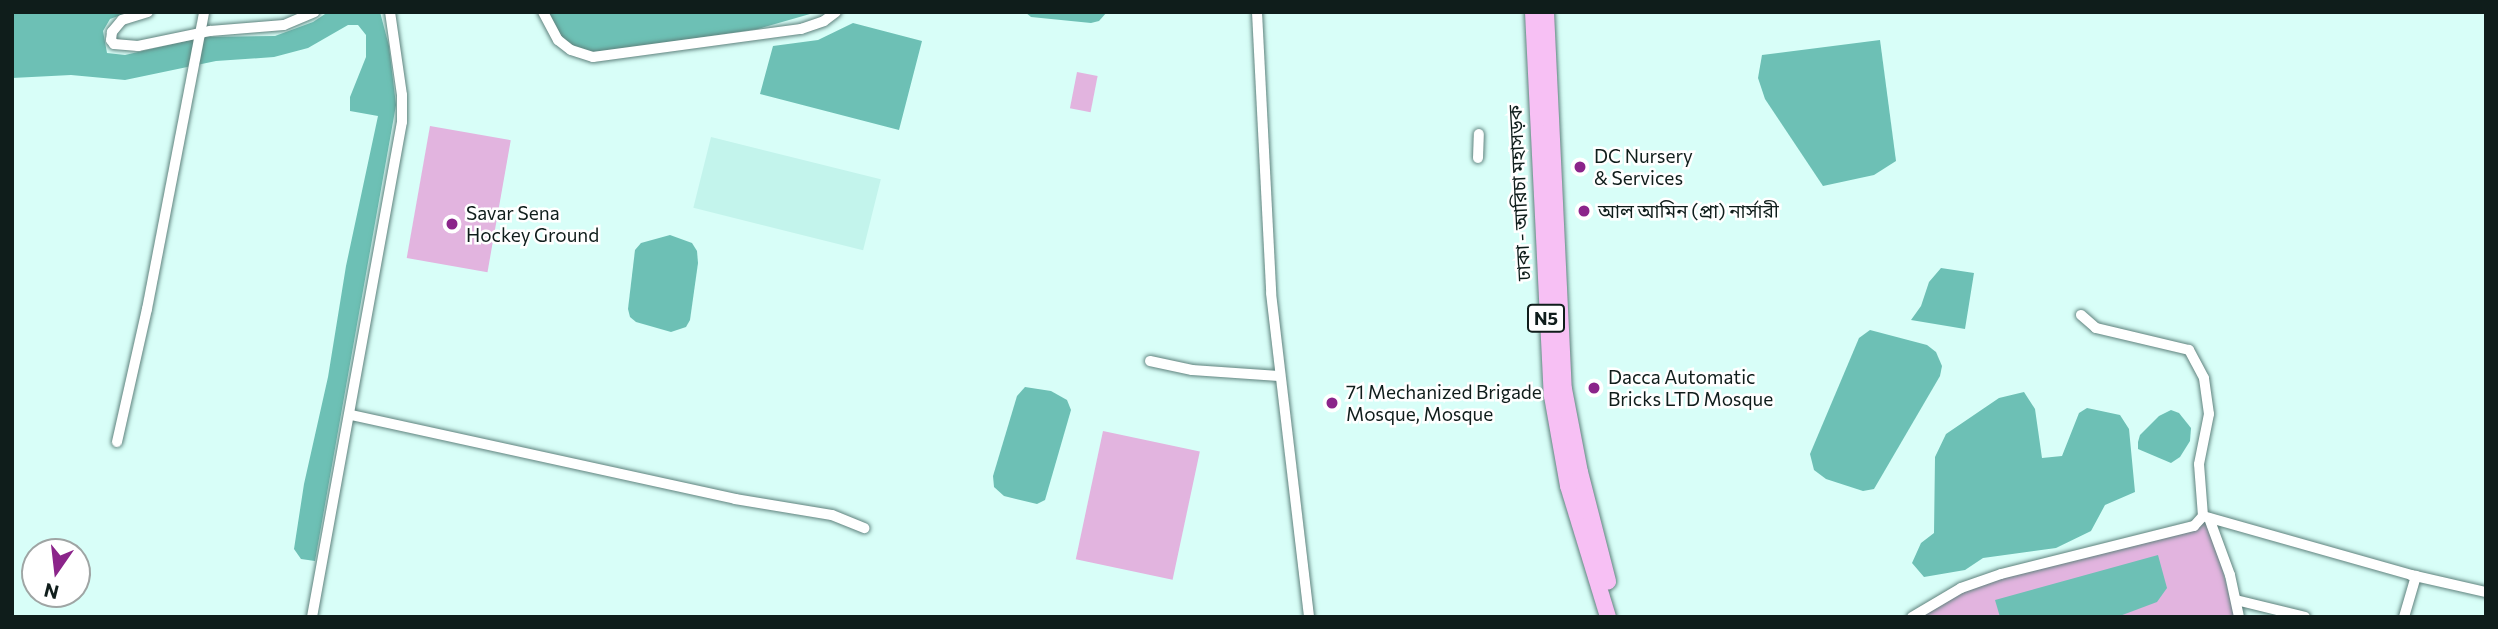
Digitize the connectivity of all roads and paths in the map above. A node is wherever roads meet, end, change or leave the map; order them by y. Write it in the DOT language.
graph roads {
  1 [pos="148,12"];
  2 [pos="204,12"];
  3 [pos="314,12"];
  4 [pos="390,12"];
  5 [pos="543,12"];
  6 [pos="836,12"];
  7 [pos="1257,12"];
  8 [pos="1533,12"];
  9 [pos="1546,12"];
  10 [pos="201,32"];
  11 [pos="1479,134"];
  12 [pos="1478,158"];
  13 [pos="2081,315"];
  14 [pos="1150,361"];
  15 [pos="1279,376"];
  16 [pos="351,415"];
  17 [pos="117,442"];
  18 [pos="2206,517"];
  19 [pos="864,528"];
  20 [pos="2416,576"];
  21 [pos="2486,592"];
  22 [pos="2236,600"];
  23 [pos="312,617"];
  24 [pos="1309,617"];
  25 [pos="1608,617"];
  26 [pos="1618,617"];
  27 [pos="1912,617"];
  28 [pos="2239,617"];
  29 [pos="2305,617"];
  30 [pos="2404,617"];
  1 -- 10 [label="street"];
  2 -- 10 [label="street"];
  3 -- 10 [label="street"];
  4 -- 16 [label="street"];
  5 -- 6 [label="street"];
  7 -- 15 [label="street"];
  8 -- 25 [label="highway, ঢাকা - আরিচা মহাসড়ক / N5"];
  9 -- 26 [label="highway, ঢাকা - আরিচা মহাসড়ক / N5"];
  10 -- 17 [label="street"];
  11 -- 12 [label="street"];
  13 -- 18 [label="street"];
  14 -- 15 [label="street"];
  15 -- 24 [label="street"];
  16 -- 19 [label="street"];
  16 -- 23 [label="street"];
  18 -- 20 [label="street"];
  18 -- 22 [label="street"];
  18 -- 27 [label="street"];
  20 -- 21 [label="street"];
  20 -- 30 [label="street"];
  22 -- 28 [label="street"];
  22 -- 29 [label="street"];
}
